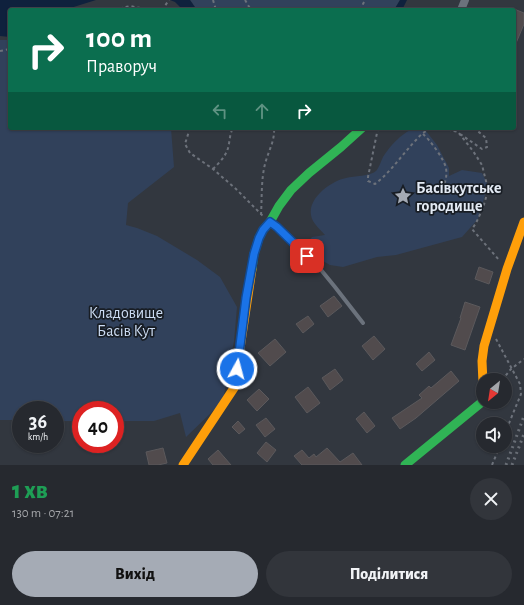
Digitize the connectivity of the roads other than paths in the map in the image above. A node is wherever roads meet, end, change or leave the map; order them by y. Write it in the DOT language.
graph roads {
  1 [pos="360,130"];
  2 [pos="270,222"];
  3 [pos="524,222"];
  4 [pos="363,323"];
  5 [pos="483,373"];
  6 [pos="476,407"];
  7 [pos="184,465"];
  8 [pos="406,465"];
  1 -- 2 [label="street"];
  2 -- 4 [label="lane"];
  2 -- 7 [label="street"];
  3 -- 5 [label="street"];
  6 -- 8 [label="street"];
}
